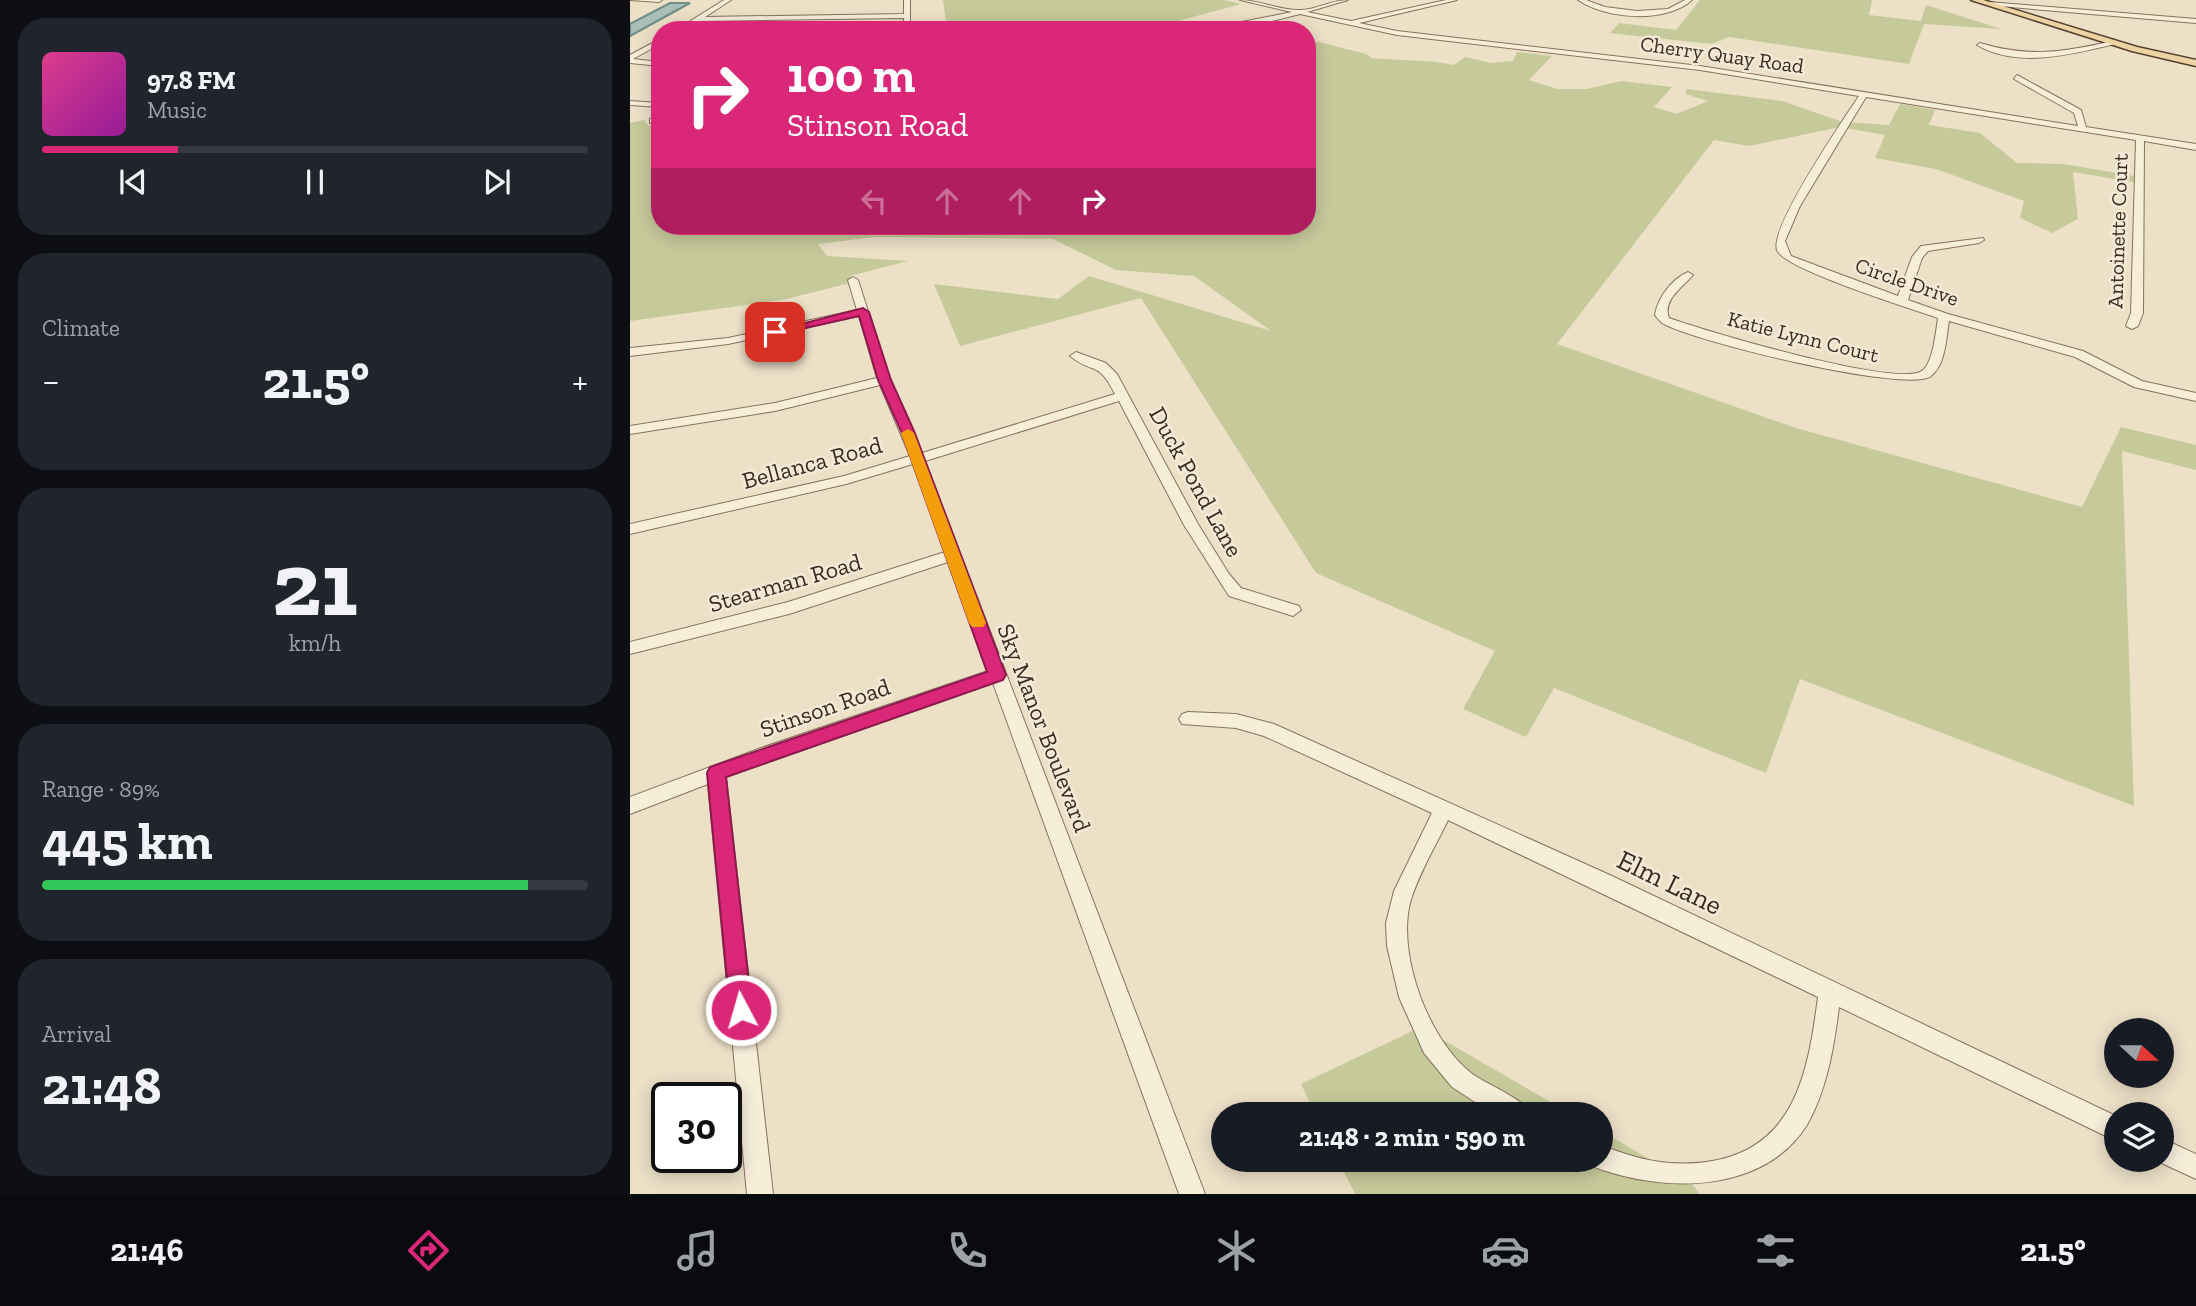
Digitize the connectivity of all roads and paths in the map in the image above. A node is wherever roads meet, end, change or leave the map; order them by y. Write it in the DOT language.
graph roads {
  1 [pos="640,0"];
  2 [pos="659,0"];
  3 [pos="728,0"];
  4 [pos="907,0"];
  5 [pos="1243,0"];
  6 [pos="1345,0"];
  7 [pos="1454,0"];
  8 [pos="1581,0"];
  9 [pos="1689,0"];
  10 [pos="1975,0"];
  11 [pos="630,3"];
  12 [pos="1989,4"];
  13 [pos="1294,11"];
  14 [pos="907,16"];
  15 [pos="697,19"];
  16 [pos="694,21"];
  17 [pos="907,21"];
  18 [pos="1268,21"];
  19 [pos="2196,22"];
  20 [pos="1348,23"];
  21 [pos="2113,43"];
  22 [pos="1980,44"];
  23 [pos="651,47"];
  24 [pos="630,60"];
  25 [pos="651,63"];
  26 [pos="2196,63"];
  27 [pos="2017,77"];
  28 [pos="1864,93"];
  29 [pos="630,103"];
  30 [pos="651,104"];
  31 [pos="2082,127"];
  32 [pos="2140,137"];
  33 [pos="2196,147"];
  34 [pos="1979,240"];
  35 [pos="1688,275"];
  36 [pos="853,279"];
  37 [pos="1902,300"];
  38 [pos="863,312"];
  39 [pos="1944,316"];
  40 [pos="2132,326"];
  41 [pos="630,352"];
  42 [pos="1076,356"];
  43 [pos="884,380"];
  44 [pos="1123,396"];
  45 [pos="2196,397"];
  46 [pos="630,430"];
  47 [pos="915,458"];
  48 [pos="630,529"];
  49 [pos="952,555"];
  50 [pos="1293,610"];
  51 [pos="630,648"];
  52 [pos="997,675"];
  53 [pos="1188,719"];
  54 [pos="716,773"];
  55 [pos="630,807"];
  56 [pos="1443,810"];
  57 [pos="1830,992"];
  58 [pos="1498,1102"];
  59 [pos="2104,1123"];
  60 [pos="2174,1156"];
  61 [pos="1613,1163"];
  62 [pos="2196,1167"];
  63 [pos="760,1194"];
  64 [pos="1192,1194"];
  1 -- 2 [label="street"];
  1 -- 11 [label="street"];
  3 -- 15 [label="street"];
  4 -- 14 [label="street"];
  5 -- 13 [label="street, Cherry Quay Road"];
  6 -- 13 [label="street"];
  7 -- 20 [label="street"];
  8 -- 9 [label="street"];
  10 -- 12 [label="main road"];
  12 -- 19 [label="street"];
  12 -- 21 [label="main road"];
  13 -- 18 [label="street"];
  13 -- 20 [label="street, Cherry Quay Road"];
  14 -- 15 [label="street"];
  14 -- 17 [label="street"];
  15 -- 16 [label="street"];
  20 -- 28 [label="street, Cherry Quay Road"];
  21 -- 22 [label="street"];
  21 -- 26 [label="main road"];
  23 -- 24 [label="street"];
  24 -- 25 [label="street"];
  27 -- 31 [label="street"];
  28 -- 31 [label="street, Cherry Quay Road"];
  28 -- 37 [label="street, Circle Drive"];
  29 -- 30 [label="street"];
  31 -- 32 [label="street, Cherry Quay Road"];
  32 -- 33 [label="street, Cherry Quay Road"];
  32 -- 40 [label="street, Antoinette Court"];
  34 -- 37 [label="street"];
  35 -- 39 [label="street, Katie Lynn Court"];
  36 -- 38 [label="street, Sky Manor Boulevard"];
  37 -- 39 [label="street, Circle Drive"];
  38 -- 41 [label="street"];
  38 -- 43 [label="street, Sky Manor Boulevard"];
  39 -- 45 [label="street, Circle Drive"];
  42 -- 44 [label="street, Duck Pond Lane"];
  43 -- 46 [label="street"];
  43 -- 47 [label="street, Sky Manor Boulevard"];
  44 -- 47 [label="street, Bellanca Road"];
  44 -- 50 [label="street, Duck Pond Lane"];
  47 -- 48 [label="street, Bellanca Road"];
  47 -- 49 [label="street, Sky Manor Boulevard"];
  49 -- 51 [label="street, Stearman Road"];
  49 -- 52 [label="street, Sky Manor Boulevard"];
  52 -- 54 [label="street, Stinson Road"];
  52 -- 64 [label="street, Sky Manor Boulevard"];
  53 -- 56 [label="street, Elm Lane"];
  54 -- 55 [label="street, Stinson Road"];
  54 -- 63 [label="street"];
  56 -- 57 [label="street, Elm Lane"];
  56 -- 58 [label="street"];
  57 -- 59 [label="street, Elm Lane"];
  57 -- 61 [label="street"];
  60 -- 62 [label="street"];
}
